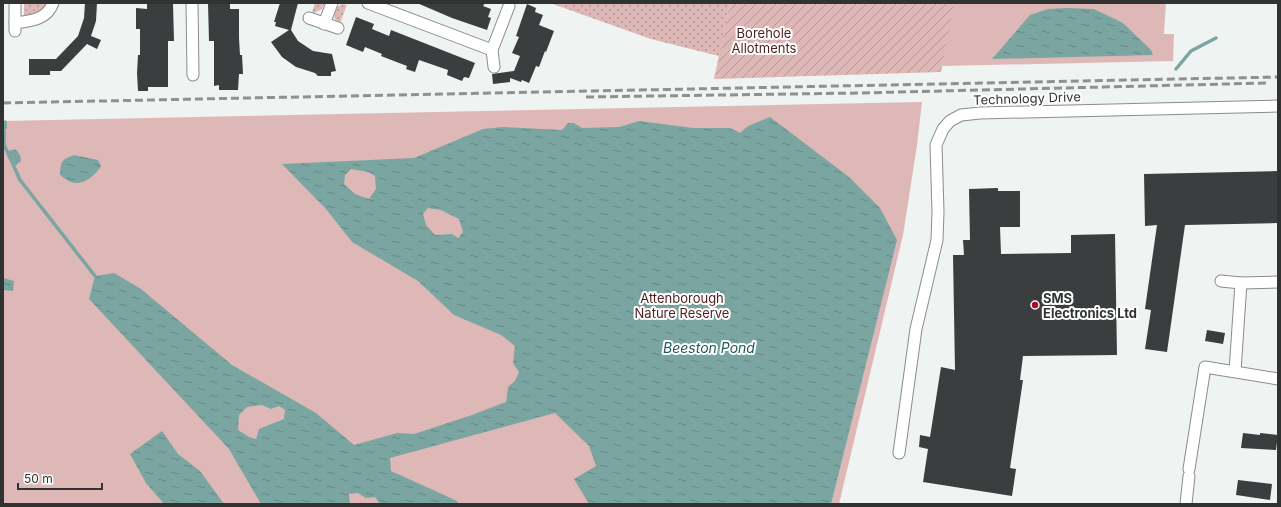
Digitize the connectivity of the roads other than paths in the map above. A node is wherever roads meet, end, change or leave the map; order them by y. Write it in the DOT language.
graph roads {
  1 [pos="15,3"];
  2 [pos="53,3"];
  3 [pos="192,3"];
  4 [pos="332,3"];
  5 [pos="368,3"];
  6 [pos="509,6"];
  7 [pos="309,18"];
  8 [pos="324,24"];
  9 [pos="338,28"];
  10 [pos="492,50"];
  11 [pos="494,67"];
  12 [pos="193,75"];
  13 [pos="1278,106"];
  14 [pos="1221,281"];
  15 [pos="1278,282"];
  16 [pos="1241,283"];
  17 [pos="1235,371"];
  18 [pos="1278,379"];
  19 [pos="899,453"];
  20 [pos="1186,504"];
  1 -- 2 [label="street"];
  3 -- 12 [label="street"];
  4 -- 8 [label="street"];
  5 -- 10 [label="street"];
  6 -- 10 [label="street"];
  7 -- 8 [label="street"];
  8 -- 9 [label="street"];
  10 -- 11 [label="street"];
  13 -- 19 [label="street, Technology Drive"];
  14 -- 16 [label="street"];
  15 -- 16 [label="street"];
  16 -- 17 [label="street"];
  17 -- 18 [label="street"];
  17 -- 20 [label="street"];
}
